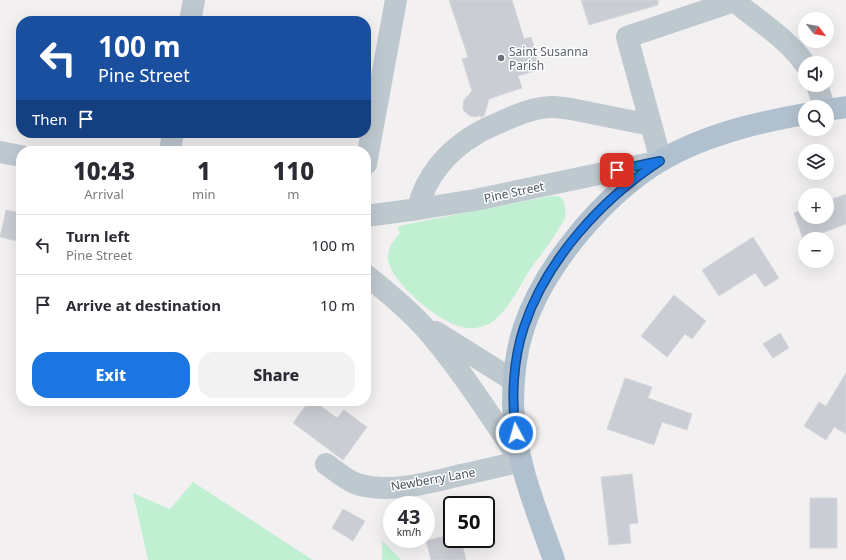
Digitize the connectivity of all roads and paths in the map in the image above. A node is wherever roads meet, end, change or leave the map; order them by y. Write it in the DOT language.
graph roads {
  1 [pos="194,0"];
  2 [pos="396,0"];
  3 [pos="733,0"];
  4 [pos="191,16"];
  5 [pos="799,56"];
  6 [pos="846,107"];
  7 [pos="834,109"];
  8 [pos="798,115"];
  9 [pos="651,126"];
  10 [pos="371,137"];
  11 [pos="0,152"];
  12 [pos="16,155"];
  13 [pos="660,161"];
  14 [pos="418,209"];
  15 [pos="371,215"];
  16 [pos="371,279"];
  17 [pos="412,315"];
  18 [pos="514,381"];
  19 [pos="521,461"];
  20 [pos="326,464"];
  21 [pos="554,560"];
  1 -- 4 [label="street"];
  2 -- 10 [label="street"];
  3 -- 5 [label="street"];
  3 -- 9 [label="street"];
  6 -- 7 [label="main road"];
  8 -- 13 [label="main road"];
  9 -- 13 [label="street"];
  9 -- 14 [label="street"];
  11 -- 12 [label="street"];
  13 -- 14 [label="street, Pine Street"];
  13 -- 18 [label="main road"];
  14 -- 15 [label="street, Pine Street"];
  16 -- 17 [label="street"];
  17 -- 18 [label="street"];
  17 -- 19 [label="street"];
  18 -- 19 [label="main road"];
  19 -- 20 [label="street, Newberry Lane"];
  19 -- 21 [label="main road"];
}
